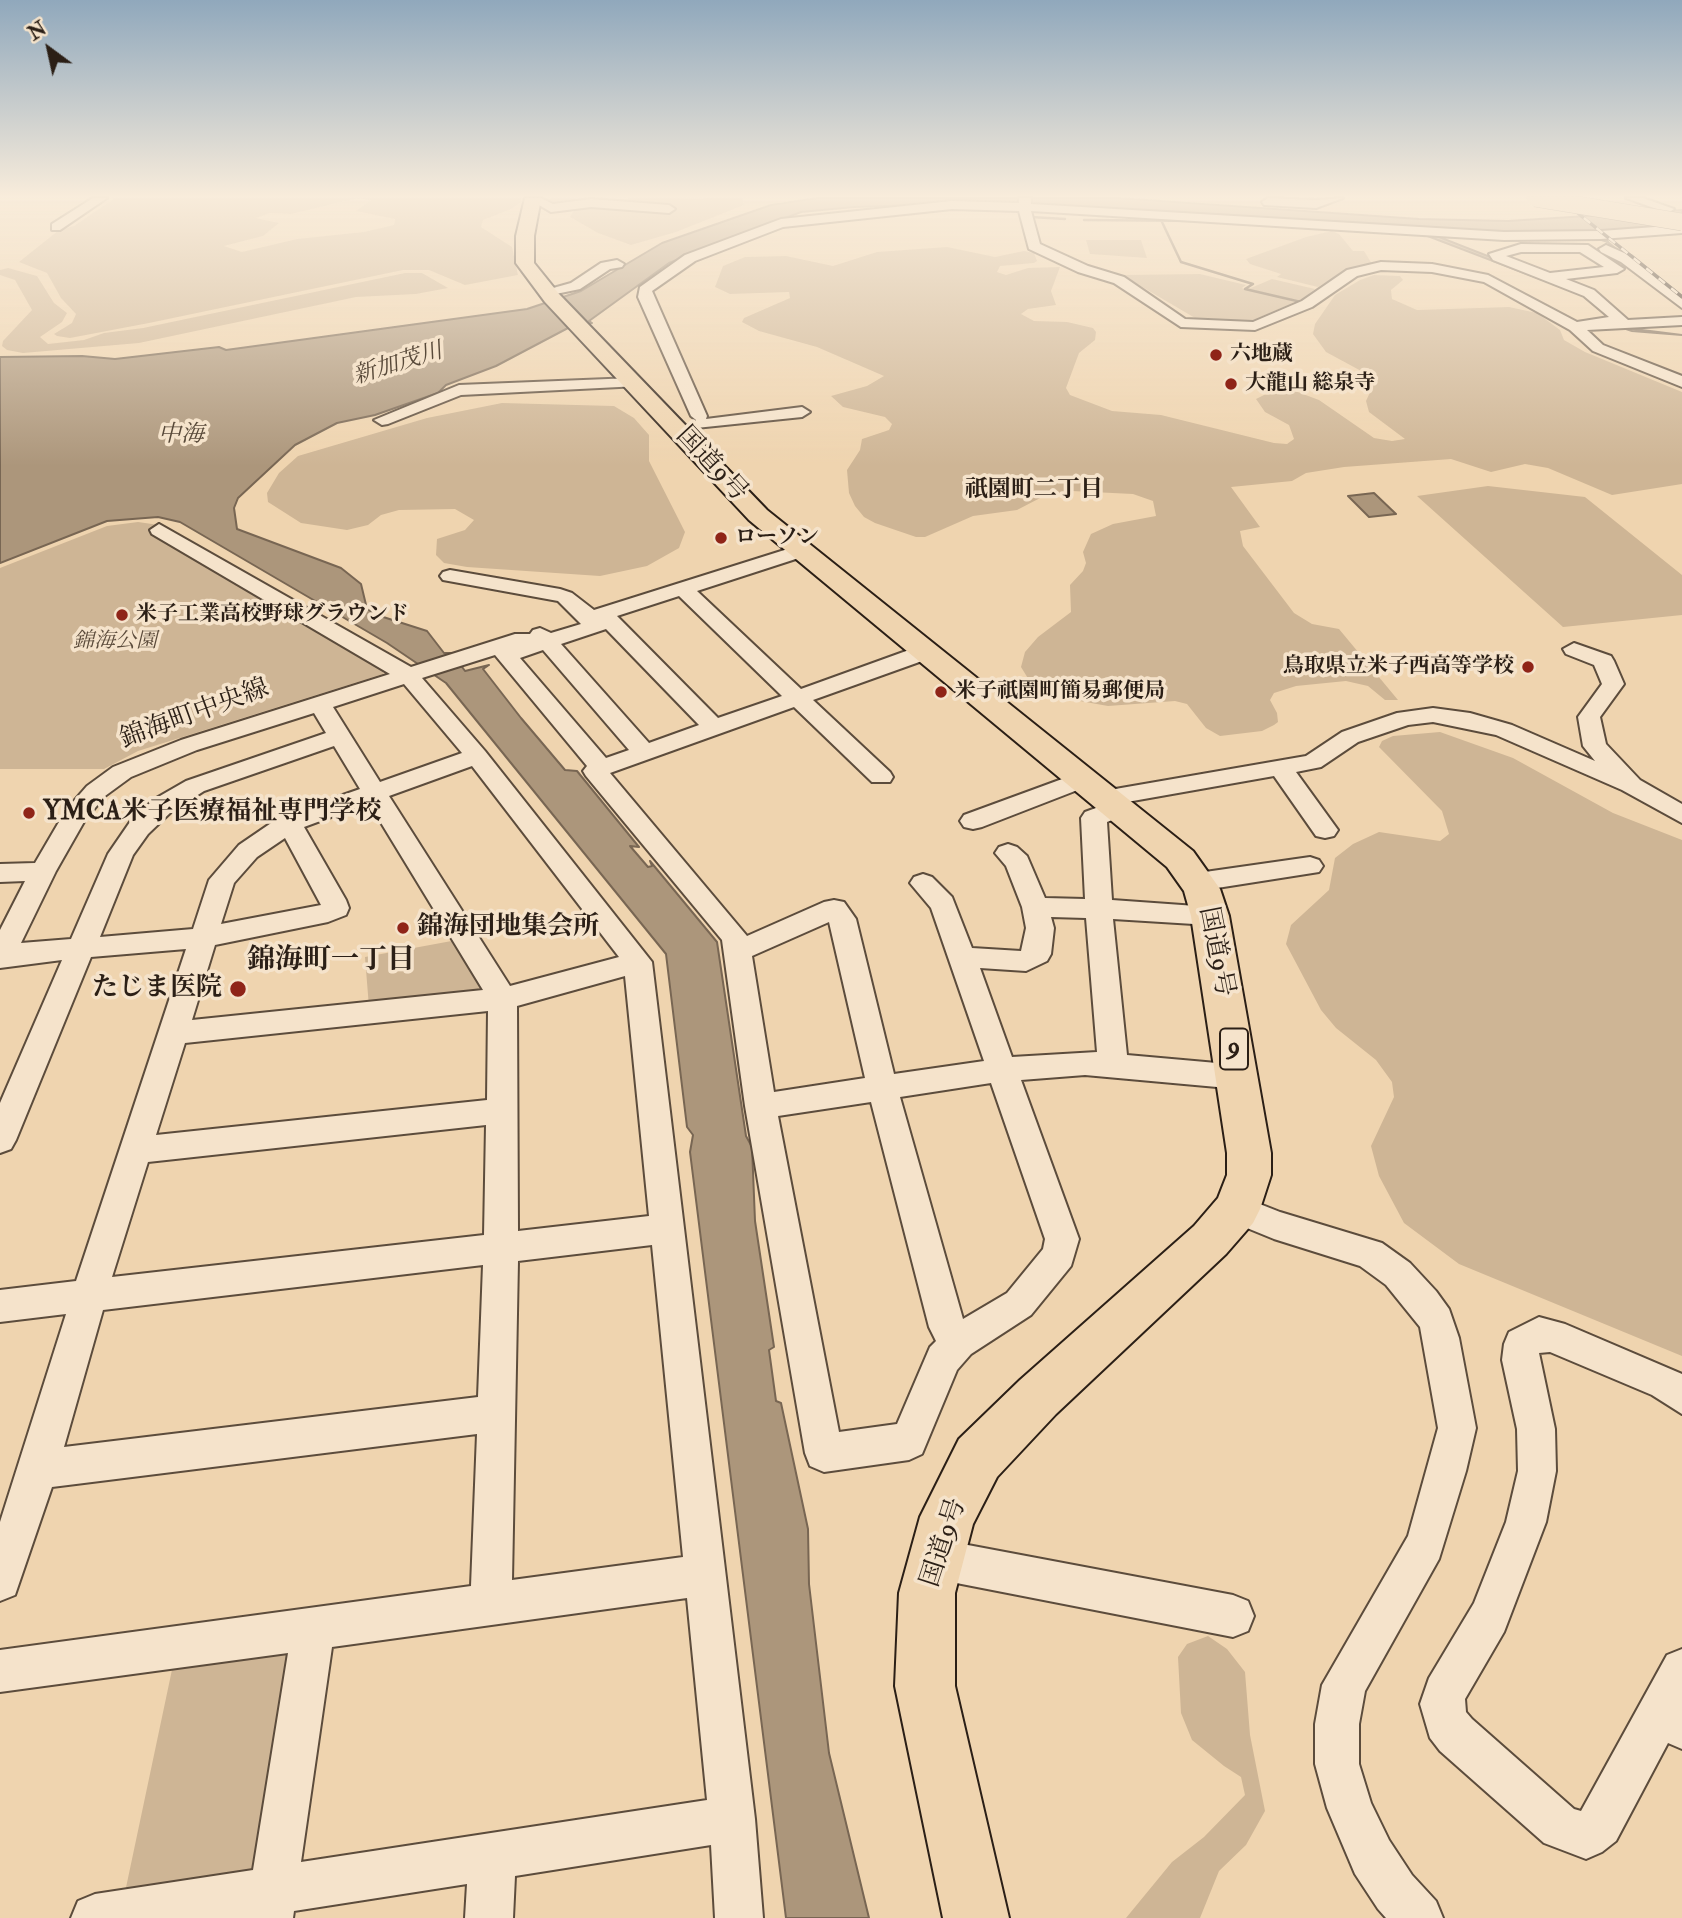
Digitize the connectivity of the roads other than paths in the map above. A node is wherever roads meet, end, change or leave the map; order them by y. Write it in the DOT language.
graph roads {
  1 [pos="542,288"];
  2 [pos="571,288"];
  3 [pos="647,288"];
  4 [pos="1130,288"];
  5 [pos="1329,288"];
  6 [pos="1506,288"];
  7 [pos="1576,288"];
  8 [pos="1662,288"];
  9 [pos="549,295"];
  10 [pos="1682,304"];
  11 [pos="1682,321"];
  12 [pos="1617,324"];
  13 [pos="1575,327"];
  14 [pos="1682,336"];
  15 [pos="1682,382"];
  16 [pos="633,383"];
  17 [pos="802,412"];
  18 [pos="382,420"];
  19 [pos="693,429"];
  20 [pos="159,530"];
  21 [pos="801,551"];
  22 [pos="450,576"];
  23 [pos="683,589"];
  24 [pos="601,618"];
  25 [pos="543,638"];
  26 [pos="1574,649"];
  27 [pos="928,651"];
  28 [pos="416,672"];
  29 [pos="797,698"];
  30 [pos="319,703"];
  31 [pos="714,727"];
  32 [pos="340,736"];
  33 [pos="645,752"];
  34 [pos="477,756"];
  35 [pos="602,768"];
  36 [pos="1281,769"];
  37 [pos="881,777"];
  38 [pos="1631,785"];
  39 [pos="375,792"];
  40 [pos="1103,795"];
  41 [pos="1682,815"];
  42 [pos="973,821"];
  43 [pos="289,823"];
  44 [pos="1325,830"];
  45 [pos="1008,853"];
  46 [pos="1310,866"];
  47 [pos="43,871"];
  48 [pos="0,873"];
  49 [pos="923,883"];
  50 [pos="1204,899"];
  51 [pos="1035,907"];
  52 [pos="1099,909"];
  53 [pos="202,938"];
  54 [pos="81,949"];
  55 [pos="738,951"];
  56 [pos="1,956"];
  57 [pos="960,957"];
  58 [pos="638,962"];
  59 [pos="503,999"];
  60 [pos="173,1032"];
  61 [pos="1113,1066"];
  62 [pos="1000,1070"];
  63 [pos="1239,1077"];
  64 [pos="883,1090"];
  65 [pos="761,1106"];
  66 [pos="501,1111"];
  67 [pos="0,1140"];
  68 [pos="138,1150"];
  69 [pos="1237,1209"];
  70 [pos="666,1229"];
  71 [pos="501,1248"];
  72 [pos="89,1296"];
  73 [pos="0,1306"];
  74 [pos="958,1342"];
  75 [pos="1682,1395"];
  76 [pos="496,1413"];
  77 [pos="38,1469"];
  78 [pos="936,1559"];
  79 [pos="703,1575"];
  80 [pos="0,1580"];
  81 [pos="491,1602"];
  82 [pos="1233,1616"];
  83 [pos="313,1629"];
  84 [pos="1682,1670"];
  85 [pos="0,1671"];
  86 [pos="1672,1718"];
  87 [pos="732,1819"];
  88 [pos="493,1856"];
  89 [pos="271,1903"];
  90 [pos="95,1918"];
  91 [pos="489,1918"];
  92 [pos="739,1918"];
  93 [pos="975,1918"];
  94 [pos="1419,1918"];
  1 -- 9 [label="highway, 国道9号 / 9"];
  2 -- 9 [label="street"];
  3 -- 19 [label="street"];
  4 -- 5 [label="street"];
  6 -- 13 [label="street"];
  7 -- 12 [label="street"];
  8 -- 10 [label="street"];
  9 -- 16 [label="highway, 国道9号 / 9"];
  11 -- 12 [label="street"];
  12 -- 13 [label="street"];
  12 -- 14 [label="street"];
  13 -- 15 [label="street"];
  16 -- 18 [label="street"];
  16 -- 19 [label="highway, 国道9号 / 9"];
  17 -- 19 [label="street"];
  19 -- 21 [label="highway, 国道9号 / 9"];
  20 -- 28 [label="street"];
  21 -- 23 [label="street"];
  21 -- 27 [label="highway, 国道9号 / 9"];
  22 -- 24 [label="street"];
  23 -- 24 [label="street"];
  23 -- 29 [label="street"];
  24 -- 25 [label="street"];
  24 -- 31 [label="street"];
  25 -- 28 [label="street, 錦海町中央線"];
  25 -- 33 [label="street"];
  25 -- 35 [label="street"];
  26 -- 38 [label="street"];
  27 -- 29 [label="street"];
  27 -- 40 [label="highway, 国道9号 / 9"];
  28 -- 30 [label="street, 錦海町中央線"];
  28 -- 34 [label="street"];
  29 -- 31 [label="street"];
  29 -- 37 [label="street"];
  30 -- 32 [label="street"];
  30 -- 47 [label="street, 錦海町中央線"];
  31 -- 33 [label="street"];
  32 -- 39 [label="street"];
  32 -- 54 [label="street"];
  33 -- 35 [label="street"];
  34 -- 39 [label="street"];
  34 -- 58 [label="street"];
  35 -- 55 [label="street"];
  36 -- 38 [label="street"];
  36 -- 40 [label="street"];
  36 -- 44 [label="street"];
  38 -- 41 [label="street"];
  39 -- 43 [label="street"];
  39 -- 59 [label="street"];
  40 -- 42 [label="street"];
  40 -- 50 [label="highway, 国道9号 / 9"];
  40 -- 52 [label="street"];
  43 -- 53 [label="street"];
  43 -- 53 [label="street"];
  45 -- 51 [label="street"];
  46 -- 50 [label="street"];
  47 -- 48 [label="street"];
  47 -- 56 [label="street, 錦海町中央線"];
  49 -- 57 [label="street"];
  50 -- 52 [label="street"];
  50 -- 63 [label="highway, 国道9号 / 9"];
  51 -- 52 [label="street"];
  51 -- 57 [label="street"];
  52 -- 61 [label="street"];
  53 -- 54 [label="street"];
  53 -- 60 [label="street"];
  54 -- 56 [label="street"];
  54 -- 67 [label="street"];
  55 -- 64 [label="street"];
  55 -- 65 [label="street"];
  57 -- 62 [label="street"];
  58 -- 59 [label="street"];
  58 -- 70 [label="street"];
  59 -- 60 [label="street"];
  59 -- 66 [label="street"];
  60 -- 68 [label="street"];
  61 -- 62 [label="street"];
  61 -- 63 [label="street"];
  62 -- 64 [label="street"];
  62 -- 74 [label="street"];
  63 -- 69 [label="highway, 国道9号 / 9"];
  64 -- 65 [label="street"];
  64 -- 74 [label="street"];
  65 -- 74 [label="street"];
  66 -- 68 [label="street"];
  66 -- 71 [label="street"];
  68 -- 72 [label="street"];
  69 -- 78 [label="highway, 国道9号 / 9"];
  69 -- 94 [label="street"];
  70 -- 71 [label="street"];
  70 -- 79 [label="street"];
  71 -- 72 [label="street"];
  71 -- 76 [label="street"];
  72 -- 73 [label="street"];
  72 -- 77 [label="street"];
  75 -- 86 [label="street"];
  76 -- 77 [label="street"];
  76 -- 81 [label="street"];
  77 -- 80 [label="street"];
  78 -- 82 [label="street"];
  78 -- 93 [label="highway, 国道9号 / 9"];
  79 -- 81 [label="street"];
  79 -- 87 [label="street"];
  81 -- 83 [label="street"];
  83 -- 85 [label="street"];
  83 -- 89 [label="street"];
  84 -- 86 [label="street"];
  87 -- 88 [label="street"];
  87 -- 92 [label="street"];
  88 -- 89 [label="street"];
  88 -- 91 [label="street"];
  89 -- 90 [label="street"];
}
